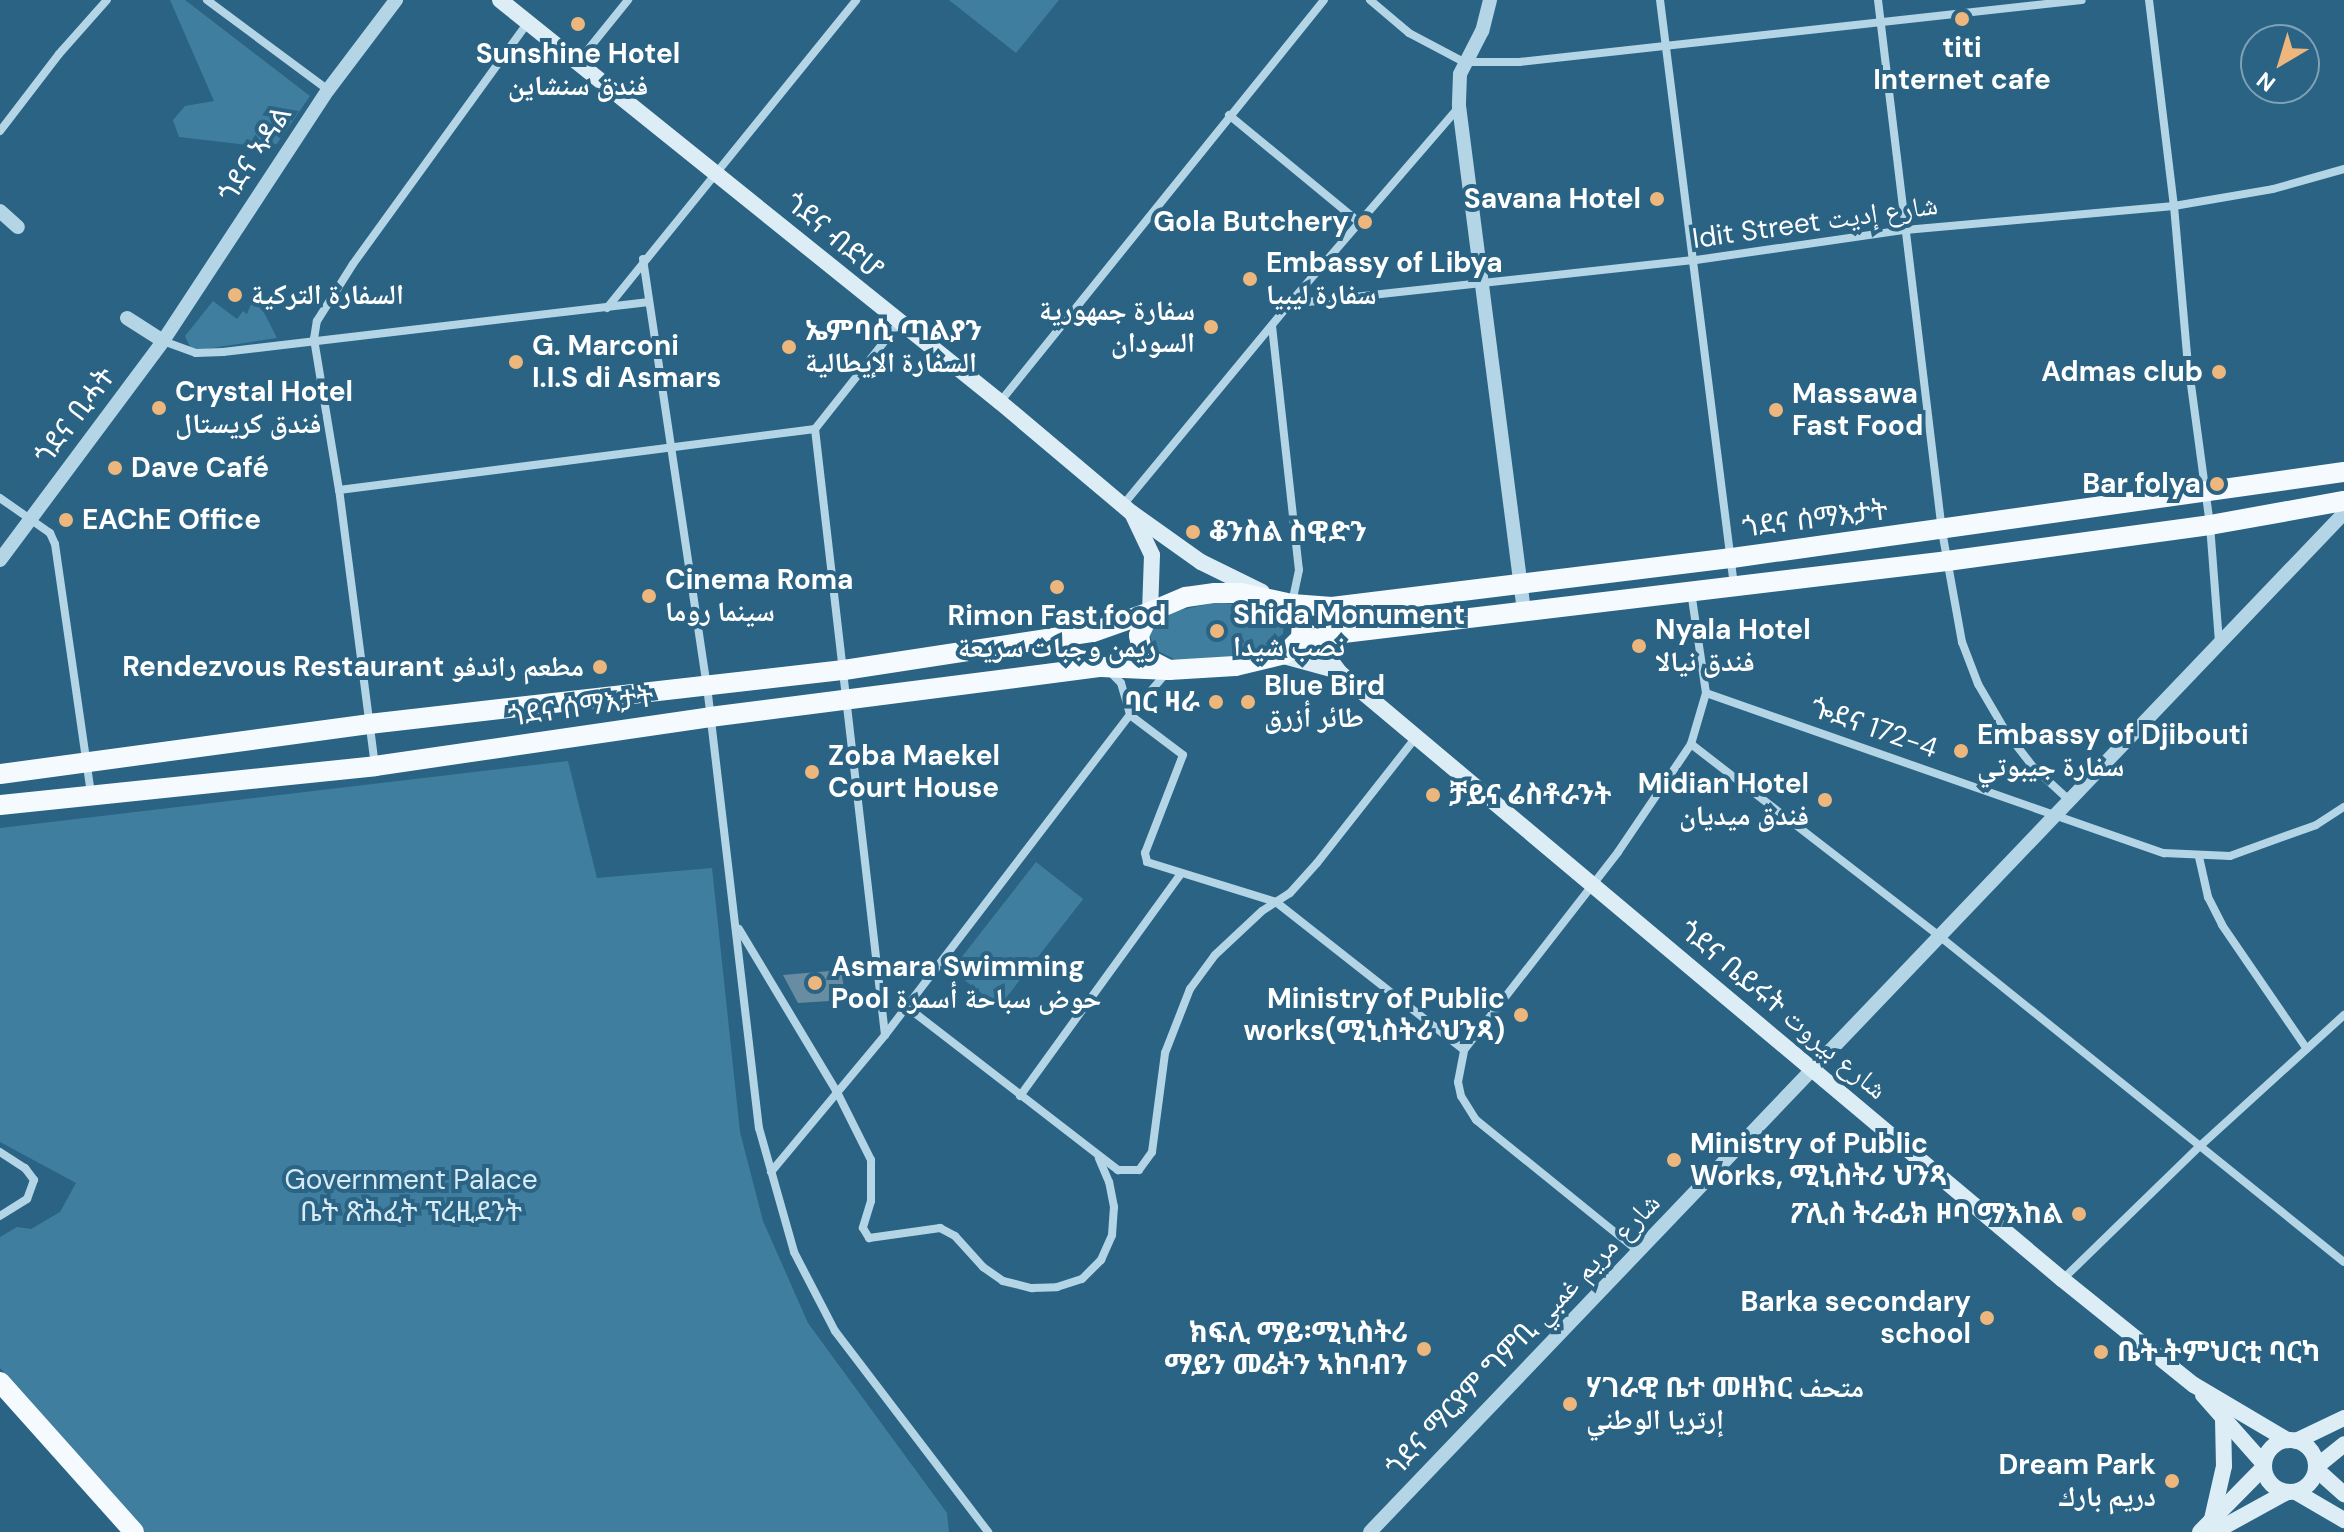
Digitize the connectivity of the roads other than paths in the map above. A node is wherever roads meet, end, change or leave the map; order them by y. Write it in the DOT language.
graph roads {
  1 [pos="107,0"];
  2 [pos="207,0"];
  3 [pos="396,0"];
  4 [pos="500,0"];
  5 [pos="628,0"];
  6 [pos="856,0"];
  7 [pos="1324,0"];
  8 [pos="1370,0"];
  9 [pos="1490,0"];
  10 [pos="1660,0"];
  11 [pos="1878,0"];
  12 [pos="2082,0"];
  13 [pos="2149,0"];
  14 [pos="1880,20"];
  15 [pos="528,22"];
  16 [pos="1665,45"];
  17 [pos="578,62"];
  18 [pos="1464,62"];
  19 [pos="328,90"];
  20 [pos="1459,106"];
  21 [pos="1229,115"];
  22 [pos="0,131"];
  23 [pos="2344,169"];
  24 [pos="716,172"];
  25 [pos="2174,206"];
  26 [pos="0,211"];
  27 [pos="1359,222"];
  28 [pos="18,227"];
  29 [pos="1905,230"];
  30 [pos="643,259"];
  31 [pos="1696,260"];
  32 [pos="1485,284"];
  33 [pos="649,302"];
  34 [pos="1289,304"];
  35 [pos="607,308"];
  36 [pos="127,318"];
  37 [pos="899,323"];
  38 [pos="1272,326"];
  39 [pos="314,339"];
  40 [pos="163,341"];
  41 [pos="1000,402"];
  42 [pos="815,429"];
  43 [pos="673,446"];
  44 [pos="2344,472"];
  45 [pos="339,490"];
  46 [pos="2206,492"];
  47 [pos="0,498"];
  48 [pos="2344,501"];
  49 [pos="1128,509"];
  50 [pos="2344,513"];
  51 [pos="30,519"];
  52 [pos="2210,525"];
  53 [pos="1942,531"];
  54 [pos="1732,558"];
  55 [pos="0,560"];
  56 [pos="1947,561"];
  57 [pos="1521,582"];
  58 [pos="1734,586"];
  59 [pos="1691,590"];
  60 [pos="1289,607"];
  61 [pos="1524,611"];
  62 [pos="1150,612"];
  63 [pos="2219,646"];
  64 [pos="1297,647"];
  65 [pos="1101,667"];
  66 [pos="844,670"];
  67 [pos="1169,670"];
  68 [pos="1340,673"];
  69 [pos="707,686"];
  70 [pos="1706,693"];
  71 [pos="847,699"];
  72 [pos="1130,715"];
  73 [pos="710,717"];
  74 [pos="369,724"];
  75 [pos="1417,736"];
  76 [pos="1691,744"];
  77 [pos="88,760"];
  78 [pos="375,766"];
  79 [pos="0,774"];
  80 [pos="91,793"];
  81 [pos="2069,800"];
  82 [pos="0,805"];
  83 [pos="2344,807"];
  84 [pos="2055,815"];
  85 [pos="2199,857"];
  86 [pos="1180,875"];
  87 [pos="1593,883"];
  88 [pos="1276,902"];
  89 [pos="737,925"];
  90 [pos="1938,935"];
  91 [pos="907,1007"];
  92 [pos="2341,1022"];
  93 [pos="885,1035"];
  94 [pos="2307,1049"];
  95 [pos="1464,1050"];
  96 [pos="1814,1069"];
  97 [pos="837,1092"];
  98 [pos="1020,1096"];
  99 [pos="2200,1146"];
  100 [pos="0,1152"];
  101 [pos="1098,1155"];
  102 [pos="771,1172"];
  103 [pos="0,1216"];
  104 [pos="1638,1251"];
  105 [pos="2344,1262"];
  106 [pos="2062,1279"];
  107 [pos="0,1382"];
  108 [pos="2194,1385"];
  109 [pos="2344,1418"];
  110 [pos="2223,1420"];
  111 [pos="2292,1441"];
  112 [pos="2344,1444"];
  113 [pos="2264,1465"];
  114 [pos="2316,1468"];
  115 [pos="2292,1492"];
  116 [pos="2344,1494"];
  117 [pos="2344,1520"];
  118 [pos="2213,1525"];
  119 [pos="984,1530"];
  120 [pos="1373,1531"];
  121 [pos="134,1532"];
  122 [pos="2200,1532"];
  1 -- 22 [label="street"];
  2 -- 19 [label="street"];
  3 -- 19 [label="street, ጎደና ኣዳል"];
  4 -- 15 [label="main road, ጎደና ብድሆ"];
  5 -- 17 [label="street"];
  6 -- 24 [label="street"];
  7 -- 21 [label="street"];
  8 -- 18 [label="street"];
  9 -- 18 [label="street"];
  10 -- 16 [label="street"];
  11 -- 14 [label="street"];
  12 -- 14 [label="street"];
  13 -- 25 [label="street"];
  14 -- 16 [label="street"];
  14 -- 29 [label="street"];
  15 -- 17 [label="main road, ጎደና ብድሆ"];
  15 -- 39 [label="street"];
  16 -- 18 [label="street"];
  16 -- 31 [label="street"];
  17 -- 24 [label="main road, ጎደና ብድሆ"];
  18 -- 20 [label="street"];
  19 -- 40 [label="street, ጎደና ኣዳል"];
  20 -- 27 [label="street"];
  20 -- 32 [label="street"];
  21 -- 27 [label="street"];
  21 -- 41 [label="street"];
  23 -- 25 [label="street, Idit Street شارع إديت"];
  24 -- 30 [label="street"];
  24 -- 37 [label="main road, ጎደና ብድሆ"];
  25 -- 29 [label="street, Idit Street شارع إديت"];
  25 -- 46 [label="street"];
  26 -- 28 [label="street"];
  27 -- 34 [label="street"];
  29 -- 31 [label="street, Idit Street شارع إديت"];
  29 -- 53 [label="street"];
  30 -- 33 [label="street"];
  30 -- 35 [label="street"];
  31 -- 32 [label="street, Idit Street شارع إديت"];
  31 -- 54 [label="street"];
  32 -- 34 [label="street, Idit Street شارع إديت"];
  32 -- 57 [label="street"];
  33 -- 35 [label="street"];
  33 -- 43 [label="street"];
  34 -- 38 [label="street"];
  35 -- 39 [label="street"];
  36 -- 40 [label="street"];
  37 -- 41 [label="main road, ጎደና ብድሆ"];
  37 -- 42 [label="street"];
  38 -- 49 [label="street"];
  38 -- 60 [label="street"];
  39 -- 40 [label="street"];
  39 -- 45 [label="street"];
  40 -- 51 [label="street, ጎደና ቢሓት"];
  41 -- 49 [label="main road, ጎደና ብድሆ"];
  42 -- 43 [label="street"];
  42 -- 66 [label="street"];
  43 -- 45 [label="street"];
  43 -- 69 [label="street"];
  44 -- 46 [label="main road, ጎደና ሰማእታት"];
  45 -- 74 [label="street"];
  46 -- 52 [label="street"];
  46 -- 53 [label="main road, ጎደና ሰማእታት"];
  47 -- 51 [label="street"];
  48 -- 52 [label="main road, ጎደና ሰማእታት"];
  49 -- 60 [label="main road, ጎደና ብድሆ"];
  49 -- 62 [label="main road"];
  50 -- 63 [label="street, ጎደና ማርያም ግምቢ شارع مريم غمبي"];
  51 -- 55 [label="street, ጎደና ቢሓት"];
  51 -- 77 [label="street"];
  52 -- 56 [label="main road, ጎደና ሰማእታት"];
  52 -- 63 [label="street"];
  53 -- 54 [label="main road, ጎደና ሰማእታት"];
  53 -- 56 [label="street"];
  54 -- 57 [label="main road, ጎደና ሰማእታት"];
  54 -- 58 [label="street"];
  56 -- 58 [label="main road, ጎደና ሰማእታት"];
  56 -- 81 [label="street"];
  57 -- 60 [label="main road, ጎደና ሰማእታት"];
  57 -- 61 [label="street"];
  58 -- 59 [label="main road, ጎደና ሰማእታት"];
  59 -- 61 [label="main road, ጎደና ሰማእታት"];
  59 -- 70 [label="street"];
  60 -- 62 [label="main road, ጎደና ሰማእታት"];
  60 -- 64 [label="main road"];
  61 -- 64 [label="main road, ጎደና ሰማእታት"];
  62 -- 66 [label="main road, ጎደና ሰማእታት"];
  62 -- 67 [label="main road"];
  63 -- 81 [label="street, ጎደና ማርያም ግምቢ شارع مريم غمبي"];
  64 -- 67 [label="main road, ጎደና ሰማእታት"];
  64 -- 68 [label="main road"];
  64 -- 68 [label="main road"];
  65 -- 67 [label="main road, ጎደና ሰማእታት"];
  65 -- 71 [label="main road, ጎደና ሰማእታት"];
  65 -- 72 [label="street"];
  66 -- 69 [label="main road, ጎደና ሰማእታት"];
  66 -- 71 [label="street"];
  67 -- 72 [label="street"];
  68 -- 75 [label="main road, ጎደና ቤይሩት شارع بيروت"];
  69 -- 73 [label="street"];
  69 -- 74 [label="main road, ጎደና ሰማእታት"];
  70 -- 76 [label="street"];
  70 -- 84 [label="street, ጐደና 172-4"];
  71 -- 73 [label="main road, ጎደና ሰማእታት"];
  71 -- 93 [label="street"];
  72 -- 86 [label="street"];
  72 -- 91 [label="street"];
  73 -- 78 [label="main road, ጎደና ሰማእታት"];
  73 -- 89 [label="street"];
  74 -- 77 [label="main road, ጎደና ሰማእታት"];
  74 -- 78 [label="street"];
  75 -- 87 [label="main road, ጎደና ቤይሩት شارع بيروت"];
  75 -- 88 [label="street"];
  76 -- 87 [label="street"];
  76 -- 90 [label="street"];
  77 -- 79 [label="main road, ጎደና ሰማእታት"];
  77 -- 80 [label="street"];
  78 -- 80 [label="main road, ጎደና ሰማእታት"];
  80 -- 82 [label="main road, ጎደና ሰማእታት"];
  81 -- 84 [label="street, ጎደና ማርያም ግምቢ شارع مريم غمبي"];
  83 -- 85 [label="street, ጐደና 172-4"];
  84 -- 85 [label="street, ጐደና 172-4"];
  84 -- 90 [label="street, ጎደና ማርያም ግምቢ شارع مريم غمبي"];
  85 -- 94 [label="street"];
  86 -- 88 [label="street"];
  86 -- 98 [label="street"];
  87 -- 95 [label="street"];
  87 -- 96 [label="main road, ጎደና ቤይሩት شارع بيروت"];
  88 -- 95 [label="street"];
  88 -- 101 [label="street"];
  89 -- 97 [label="street"];
  89 -- 102 [label="street"];
  90 -- 96 [label="street, ጎደና ማርያም ግምቢ شارع مريم غمبي"];
  90 -- 99 [label="street"];
  91 -- 93 [label="street"];
  91 -- 98 [label="street"];
  92 -- 94 [label="street"];
  93 -- 97 [label="street"];
  94 -- 99 [label="street"];
  95 -- 104 [label="street"];
  96 -- 104 [label="street, ጎደና ማርያም ግምቢ شارع مريم غمبي"];
  96 -- 106 [label="main road, ጎደና ቤይሩት شارع بيروت"];
  97 -- 101 [label="street"];
  97 -- 102 [label="street"];
  98 -- 101 [label="street"];
  99 -- 105 [label="street"];
  99 -- 106 [label="street"];
  100 -- 103 [label="street"];
  102 -- 119 [label="street"];
  104 -- 120 [label="street, ጎደና ማርያም ግምቢ شارع مريم غمبي"];
  106 -- 108 [label="main road, ጎደና ቤይሩት شارع بيروت"];
  107 -- 121 [label="main road"];
  108 -- 110 [label="main road"];
  108 -- 111 [label="main road"];
  109 -- 111 [label="main road"];
  110 -- 113 [label="main road"];
  110 -- 118 [label="main road"];
  111 -- 113 [label="main road"];
  111 -- 114 [label="main road"];
  112 -- 114 [label="main road"];
  113 -- 115 [label="main road"];
  113 -- 118 [label="main road"];
  114 -- 115 [label="main road"];
  114 -- 116 [label="main road"];
  115 -- 117 [label="main road"];
  115 -- 118 [label="main road"];
  118 -- 122 [label="main road"];
}
